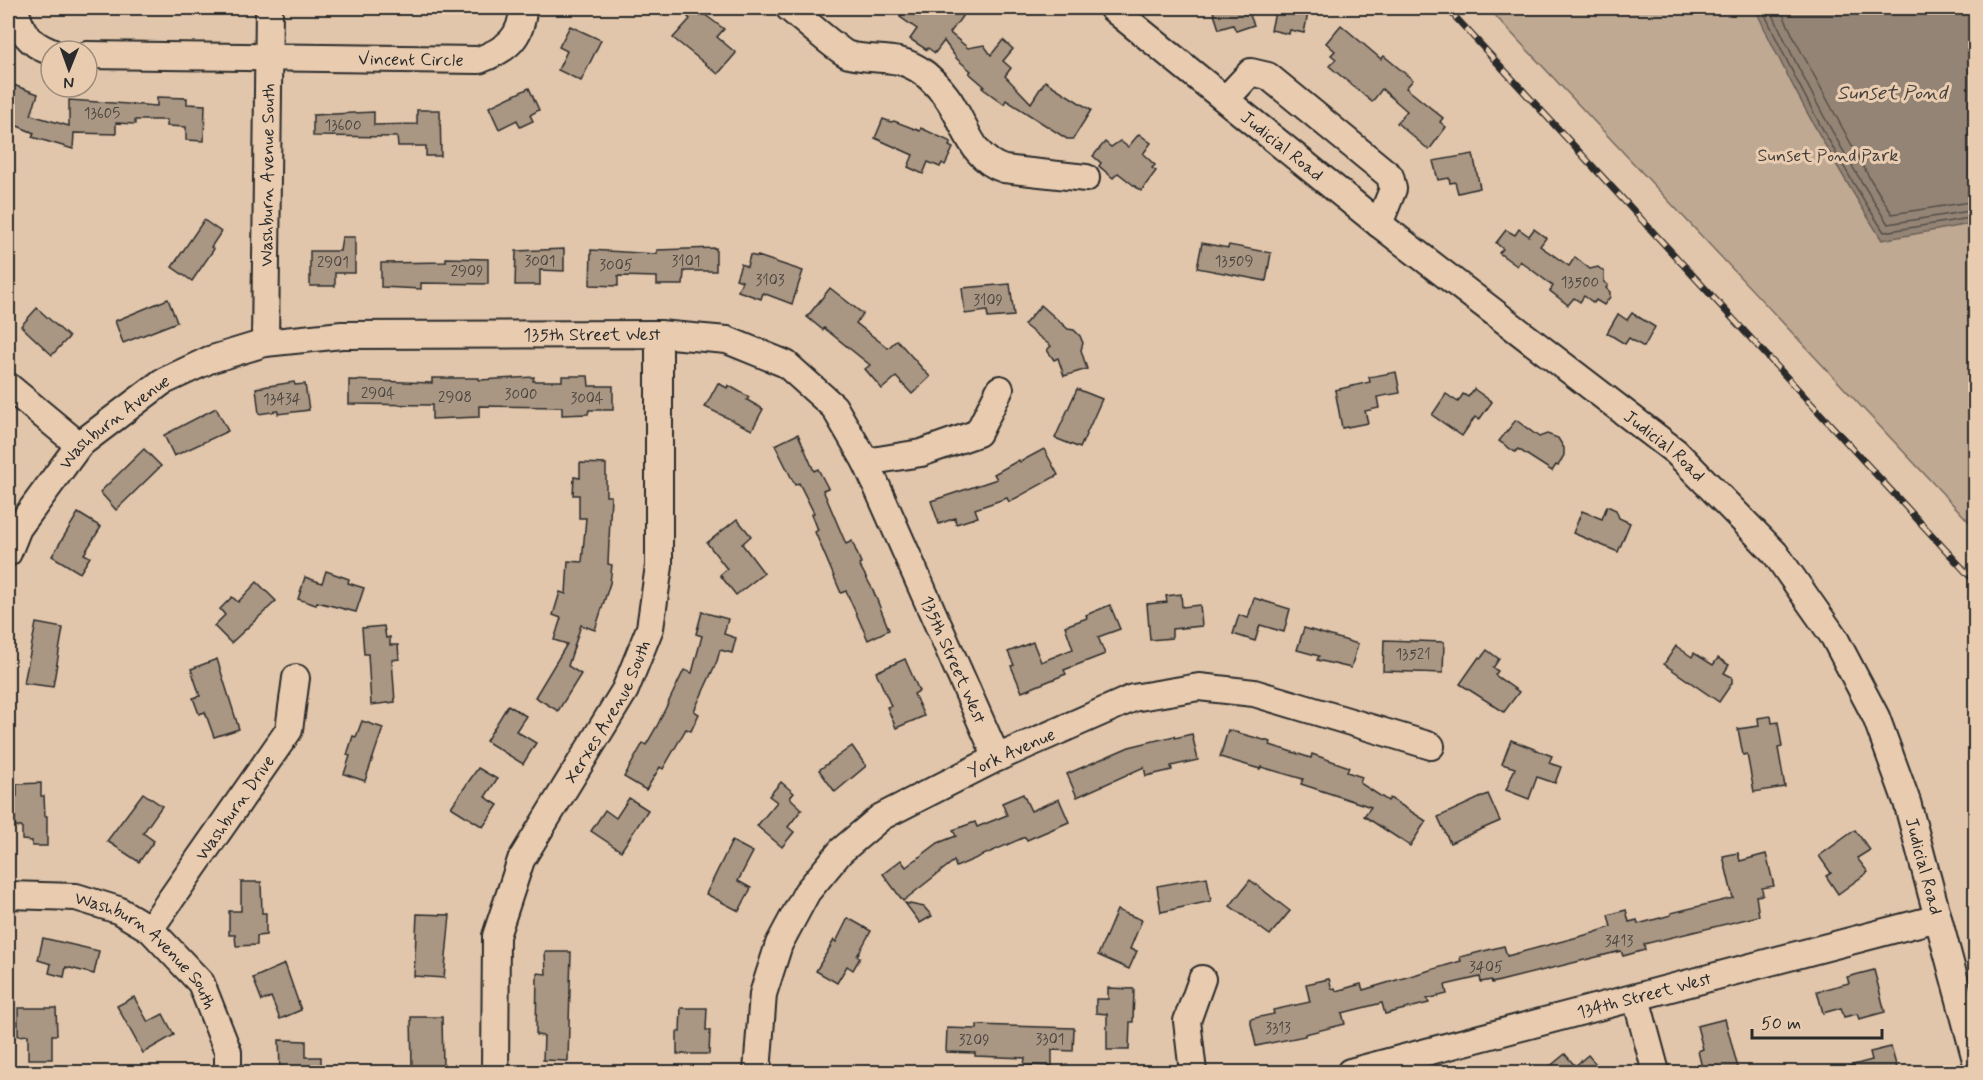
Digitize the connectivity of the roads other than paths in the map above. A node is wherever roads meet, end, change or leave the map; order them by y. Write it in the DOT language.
graph roads {
  1 [pos="15,8"];
  2 [pos="269,8"];
  3 [pos="523,8"];
  4 [pos="789,8"];
  5 [pos="1112,8"];
  6 [pos="39,48"];
  7 [pos="99,55"];
  8 [pos="268,57"];
  9 [pos="1226,99"];
  10 [pos="1086,178"];
  11 [pos="1379,224"];
  12 [pos="659,334"];
  13 [pos="265,343"];
  14 [pos="8,386"];
  15 [pos="1000,389"];
  16 [pos="79,445"];
  17 [pos="866,462"];
  18 [pos="8,553"];
  19 [pos="296,678"];
  20 [pos="1431,746"];
  21 [pos="997,759"];
  22 [pos="8,895"];
  23 [pos="1938,918"];
  24 [pos="150,929"];
  25 [pos="1202,980"];
  26 [pos="1636,998"];
  27 [pos="1976,1060"];
  28 [pos="228,1072"];
  29 [pos="495,1072"];
  30 [pos="757,1072"];
  31 [pos="1193,1072"];
  32 [pos="1350,1072"];
  33 [pos="1656,1072"];
  1 -- 6 [label="street"];
  2 -- 8 [label="street, Washburn Avenue South"];
  3 -- 8 [label="street, Vincent Circle"];
  4 -- 10 [label="street"];
  5 -- 9 [label="street, Judicial Road"];
  7 -- 8 [label="street, Vincent Circle"];
  8 -- 13 [label="street, Washburn Avenue South"];
  9 -- 11 [label="street, Judicial Road"];
  9 -- 11 [label="street"];
  11 -- 23 [label="street, Judicial Road"];
  12 -- 13 [label="street, 135th Street West"];
  12 -- 17 [label="street, 135th Street West"];
  12 -- 29 [label="street, Xerxes Avenue South"];
  13 -- 16 [label="street, Washburn Avenue"];
  14 -- 16 [label="street"];
  15 -- 17 [label="street"];
  16 -- 18 [label="street, Washburn Avenue"];
  17 -- 21 [label="street, 135th Street West"];
  19 -- 24 [label="street, Washburn Drive"];
  20 -- 21 [label="street, York Avenue"];
  21 -- 30 [label="street, York Avenue"];
  22 -- 24 [label="street, Washburn Avenue South"];
  23 -- 26 [label="street, 134th Street West"];
  23 -- 27 [label="street, Judicial Road"];
  24 -- 28 [label="street, Washburn Avenue South"];
  25 -- 31 [label="street"];
  26 -- 32 [label="street, 134th Street West"];
  26 -- 33 [label="street"];
}
